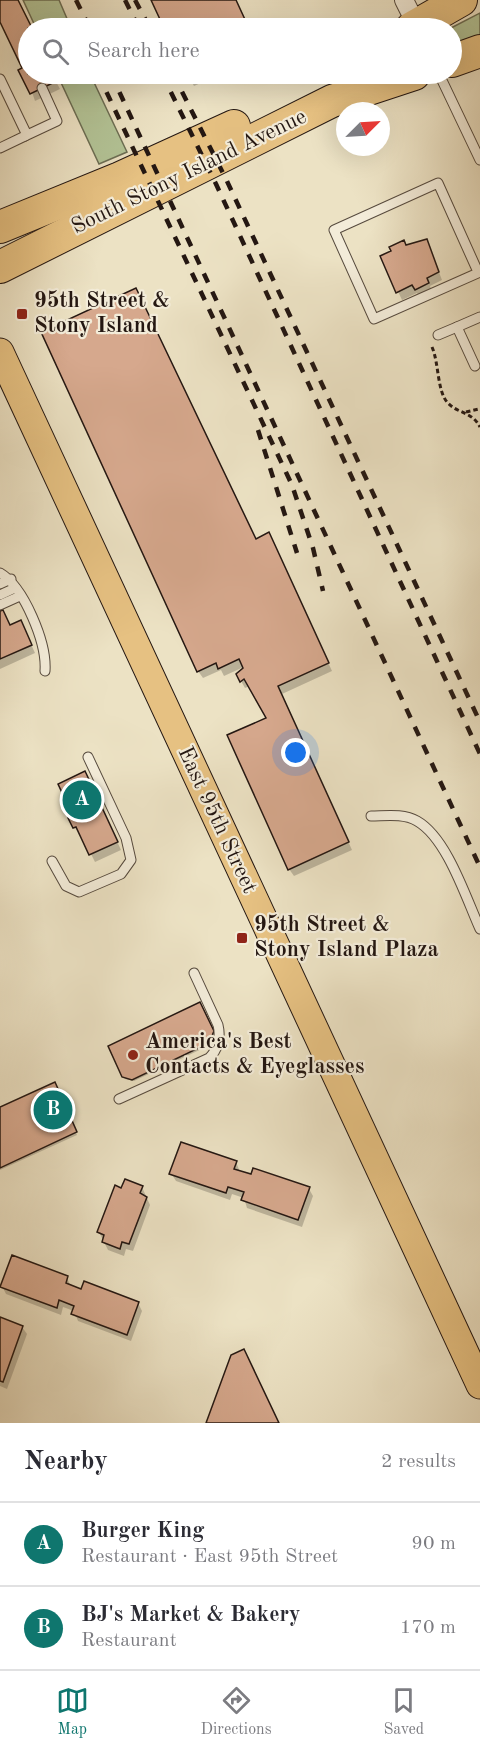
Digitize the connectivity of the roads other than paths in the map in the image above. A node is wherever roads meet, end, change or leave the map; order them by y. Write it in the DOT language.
graph roads {
  1 [pos="461,0"];
  2 [pos="420,18"];
  3 [pos="480,51"];
  4 [pos="462,57"];
  5 [pos="0,79"];
  6 [pos="322,84"];
  7 [pos="384,84"];
  8 [pos="445,84"];
  9 [pos="42,88"];
  10 [pos="25,136"];
  11 [pos="0,148"];
  12 [pos="480,160"];
  13 [pos="0,227"];
  14 [pos="0,267"];
  15 [pos="479,272"];
  16 [pos="480,316"];
  17 [pos="457,327"];
  18 [pos="434,339"];
  19 [pos="0,352"];
  20 [pos="475,366"];
  21 [pos="1,574"];
  22 [pos="0,584"];
  23 [pos="15,588"];
  24 [pos="0,595"];
  25 [pos="0,605"];
  26 [pos="45,671"];
  27 [pos="88,757"];
  28 [pos="371,816"];
  29 [pos="52,861"];
  30 [pos="480,929"];
  31 [pos="194,973"];
  32 [pos="119,1099"];
  33 [pos="480,1385"];
  1 -- 2 [label="highway"];
  3 -- 4 [label="highway"];
  5 -- 10 [label="lane"];
  6 -- 13 [label="highway, South Stony Island Avenue"];
  7 -- 14 [label="highway, South Stony Island Avenue"];
  8 -- 12 [label="lane"];
  9 -- 10 [label="lane"];
  10 -- 11 [label="lane"];
  15 -- 15 [label="lane"];
  16 -- 17 [label="lane"];
  17 -- 18 [label="lane"];
  17 -- 20 [label="lane"];
  19 -- 33 [label="main road, East 95th Street"];
  21 -- 23 [label="lane"];
  22 -- 23 [label="lane"];
  23 -- 24 [label="lane"];
  23 -- 25 [label="lane"];
  23 -- 26 [label="lane"];
  27 -- 29 [label="lane"];
  28 -- 30 [label="lane"];
  31 -- 32 [label="lane"];
}
